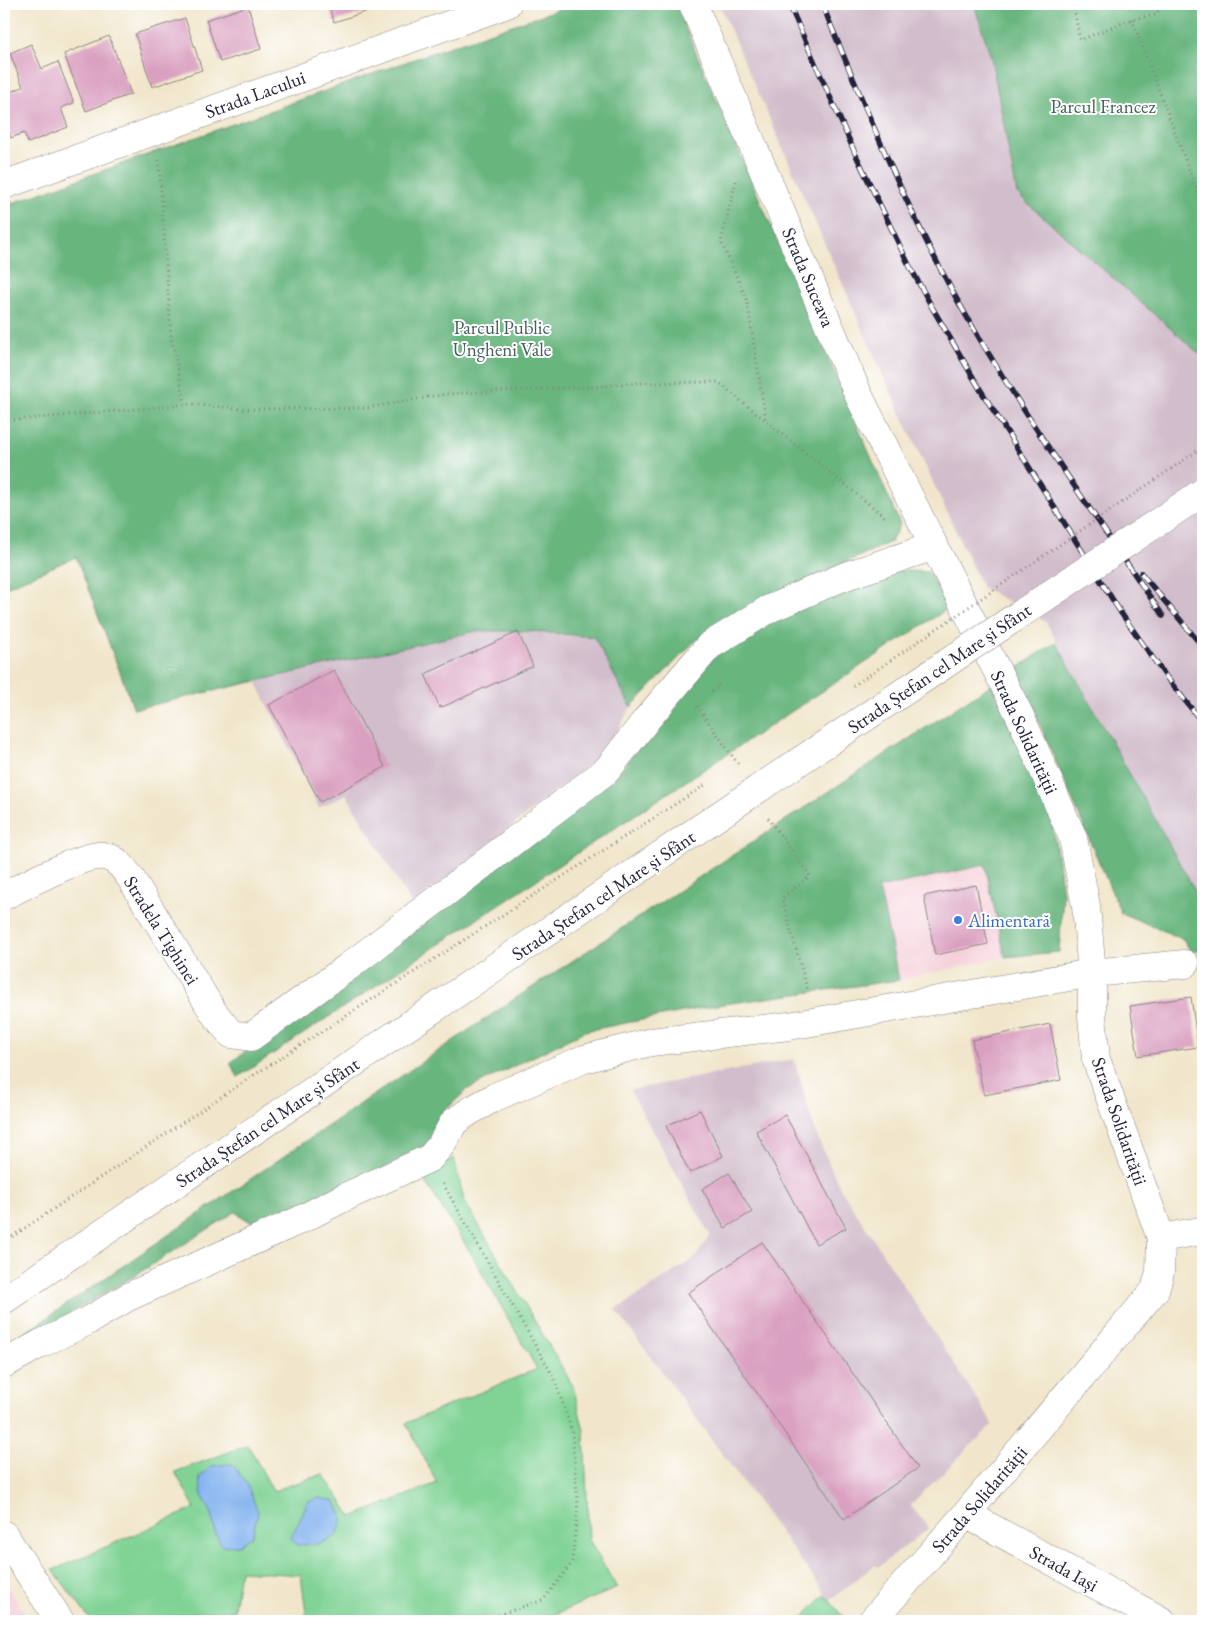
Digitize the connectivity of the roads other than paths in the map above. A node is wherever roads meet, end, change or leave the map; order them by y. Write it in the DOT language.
graph roads {
  1 [pos="507,4"];
  2 [pos="693,4"];
  3 [pos="4,186"];
  4 [pos="1203,492"];
  5 [pos="934,546"];
  6 [pos="4,896"];
  7 [pos="1185,964"];
  8 [pos="1092,973"];
  9 [pos="1203,1232"];
  10 [pos="1161,1238"];
  11 [pos="4,1300"];
  12 [pos="4,1364"];
  13 [pos="966,1514"];
  14 [pos="4,1535"];
  15 [pos="60,1621"];
  16 [pos="872,1621"];
  17 [pos="1162,1621"];
  1 -- 3 [label="street, Strada Lacului"];
  2 -- 5 [label="street, Strada Suceava"];
  4 -- 11 [label="street, Strada Ștefan cel Mare și Sfânt, bridge"];
  5 -- 6 [label="street, Stradela Tighinei"];
  5 -- 8 [label="street, Strada Solidarității"];
  7 -- 8 [label="street"];
  8 -- 10 [label="street, Strada Solidarității"];
  8 -- 12 [label="street"];
  9 -- 10 [label="street"];
  10 -- 13 [label="street, Strada Solidarității"];
  13 -- 16 [label="street, Strada Solidarității"];
  13 -- 17 [label="street, Strada Iași"];
  14 -- 15 [label="street"];
}
